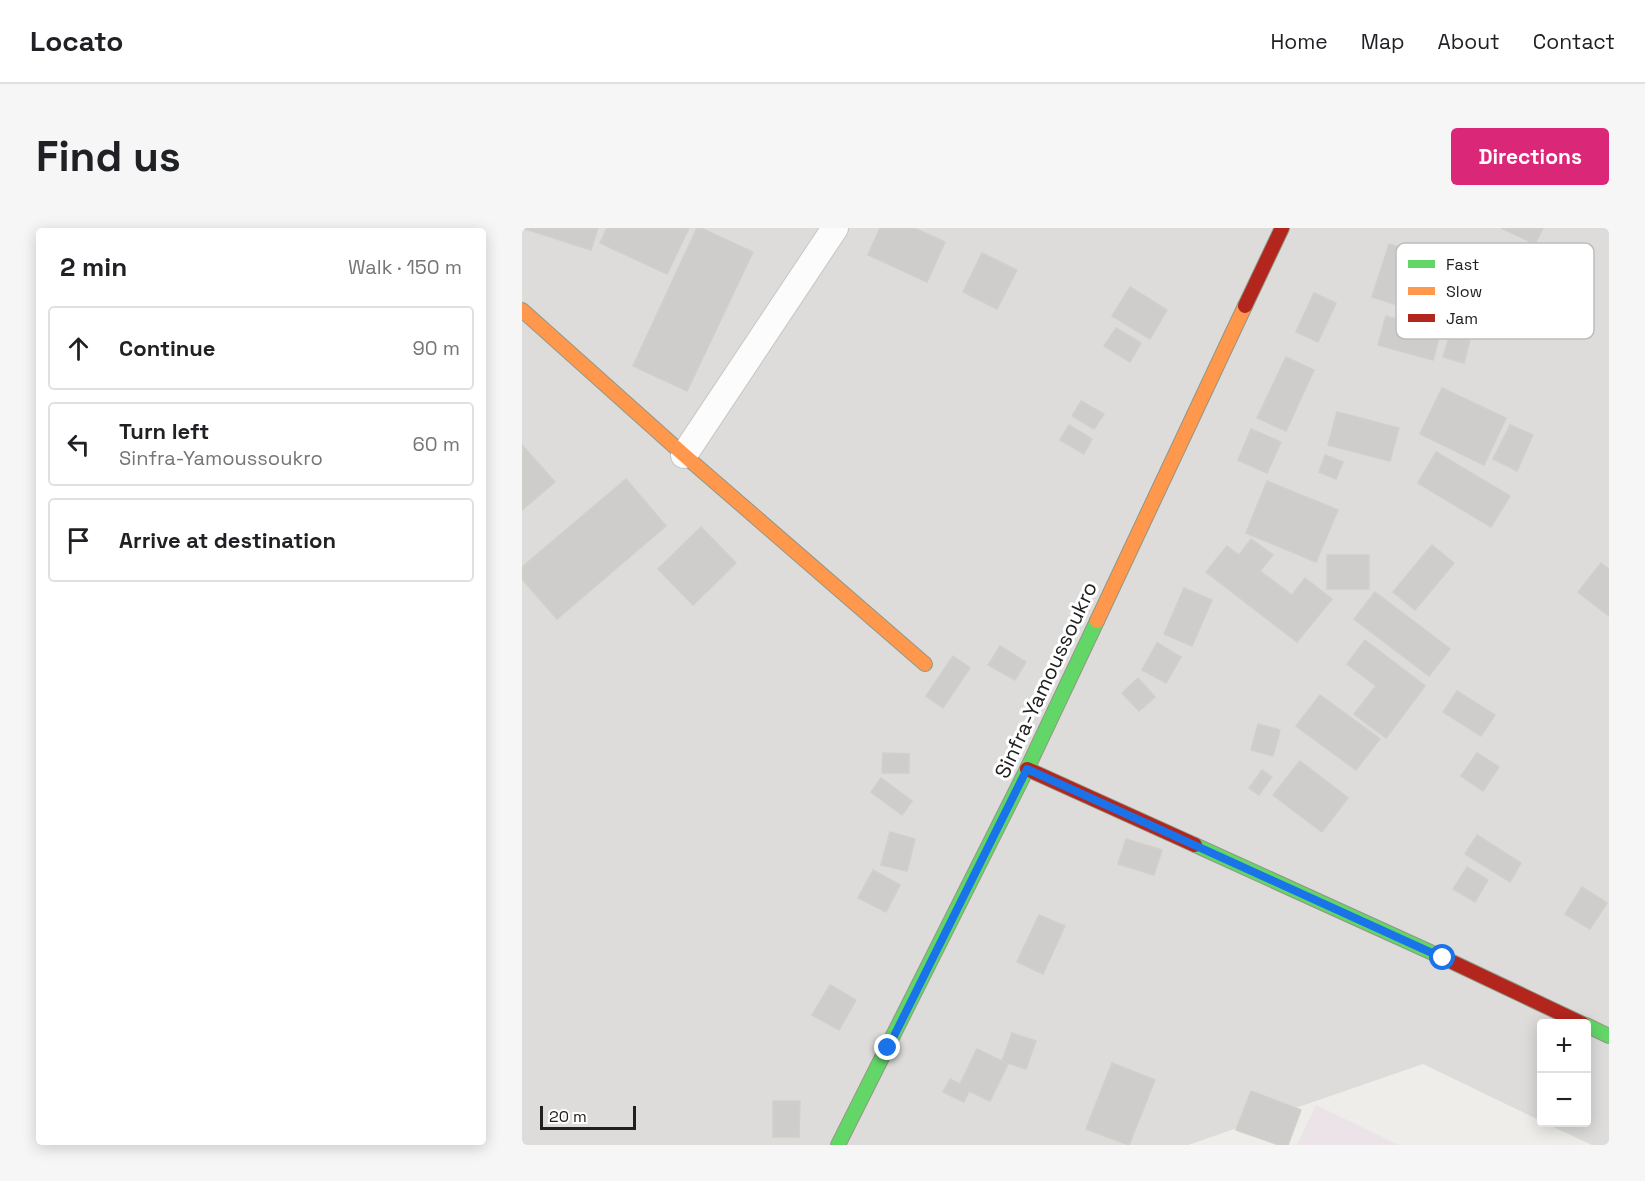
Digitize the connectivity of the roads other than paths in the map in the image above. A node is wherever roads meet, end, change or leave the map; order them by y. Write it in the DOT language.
graph roads {
  1 [pos="835,228"];
  2 [pos="1282,228"];
  3 [pos="522,310"];
  4 [pos="684,455"];
  5 [pos="925,664"];
  6 [pos="1027,769"];
  7 [pos="1574,1019"];
  8 [pos="1591,1027"];
  9 [pos="1609,1036"];
  10 [pos="838,1145"];
  1 -- 4 [label="street"];
  2 -- 6 [label="street, Sinfra-Yamoussoukro"];
  3 -- 4 [label="street"];
  4 -- 5 [label="street"];
  6 -- 7 [label="street"];
  6 -- 10 [label="street, Sinfra-Yamoussoukro"];
  8 -- 9 [label="street"];
}
